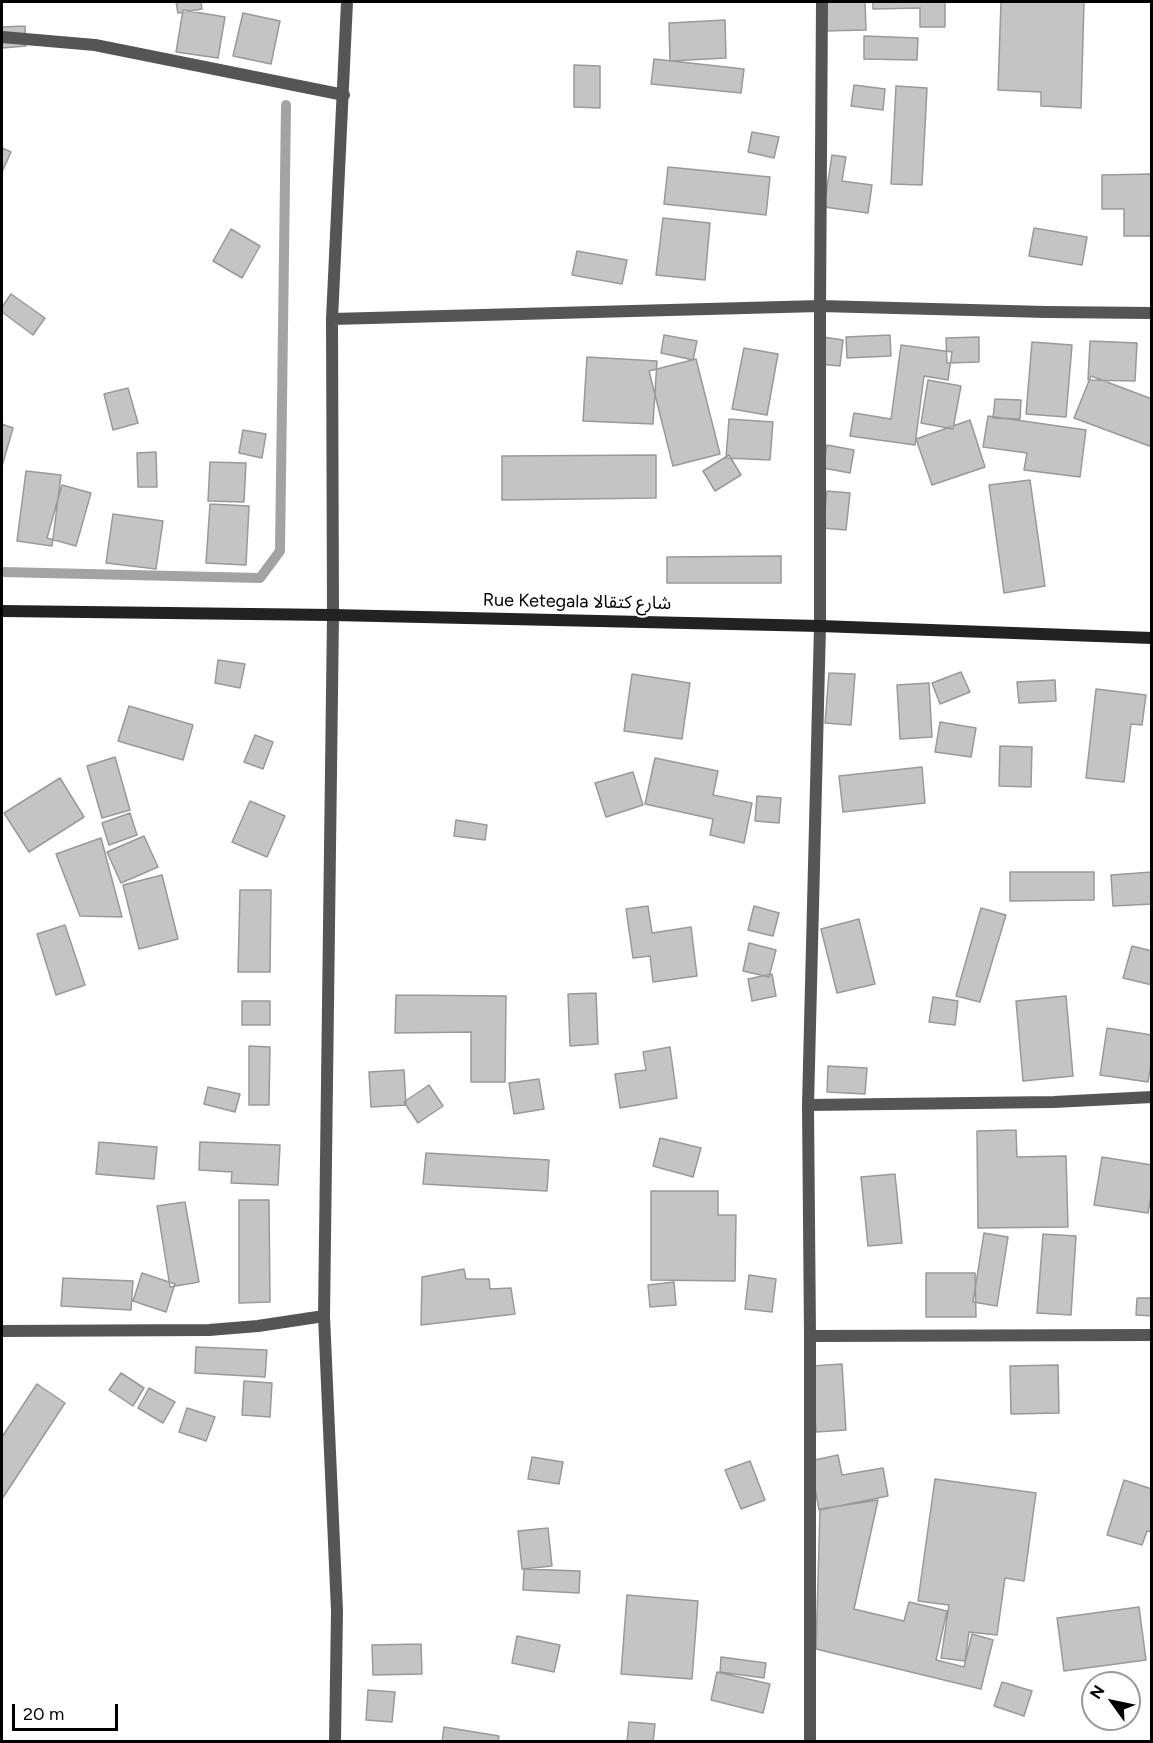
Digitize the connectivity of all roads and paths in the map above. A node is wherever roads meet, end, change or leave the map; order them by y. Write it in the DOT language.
graph roads {
  1 [pos="347,2"];
  2 [pos="822,2"];
  3 [pos="2,37"];
  4 [pos="344,95"];
  5 [pos="820,306"];
  6 [pos="1152,312"];
  7 [pos="332,319"];
  8 [pos="2,610"];
  9 [pos="333,615"];
  10 [pos="820,626"];
  11 [pos="1152,638"];
  12 [pos="1152,1097"];
  13 [pos="808,1105"];
  14 [pos="324,1316"];
  15 [pos="2,1331"];
  16 [pos="1152,1335"];
  17 [pos="810,1336"];
  18 [pos="335,1742"];
  19 [pos="810,1742"];
  1 -- 4 [label="street"];
  2 -- 5 [label="street"];
  3 -- 4 [label="street"];
  4 -- 7 [label="street"];
  5 -- 6 [label="street"];
  5 -- 7 [label="street"];
  5 -- 10 [label="street"];
  7 -- 9 [label="street"];
  8 -- 9 [label="street, Rue Ketegala شارع كتقالا"];
  9 -- 10 [label="street, Rue Ketegala شارع كتقالا"];
  9 -- 14 [label="street"];
  10 -- 11 [label="street, Rue Ketegala شارع كتقالا"];
  10 -- 13 [label="street"];
  12 -- 13 [label="street"];
  13 -- 17 [label="street"];
  14 -- 15 [label="street"];
  14 -- 18 [label="street"];
  16 -- 17 [label="street"];
  17 -- 19 [label="street"];
}
